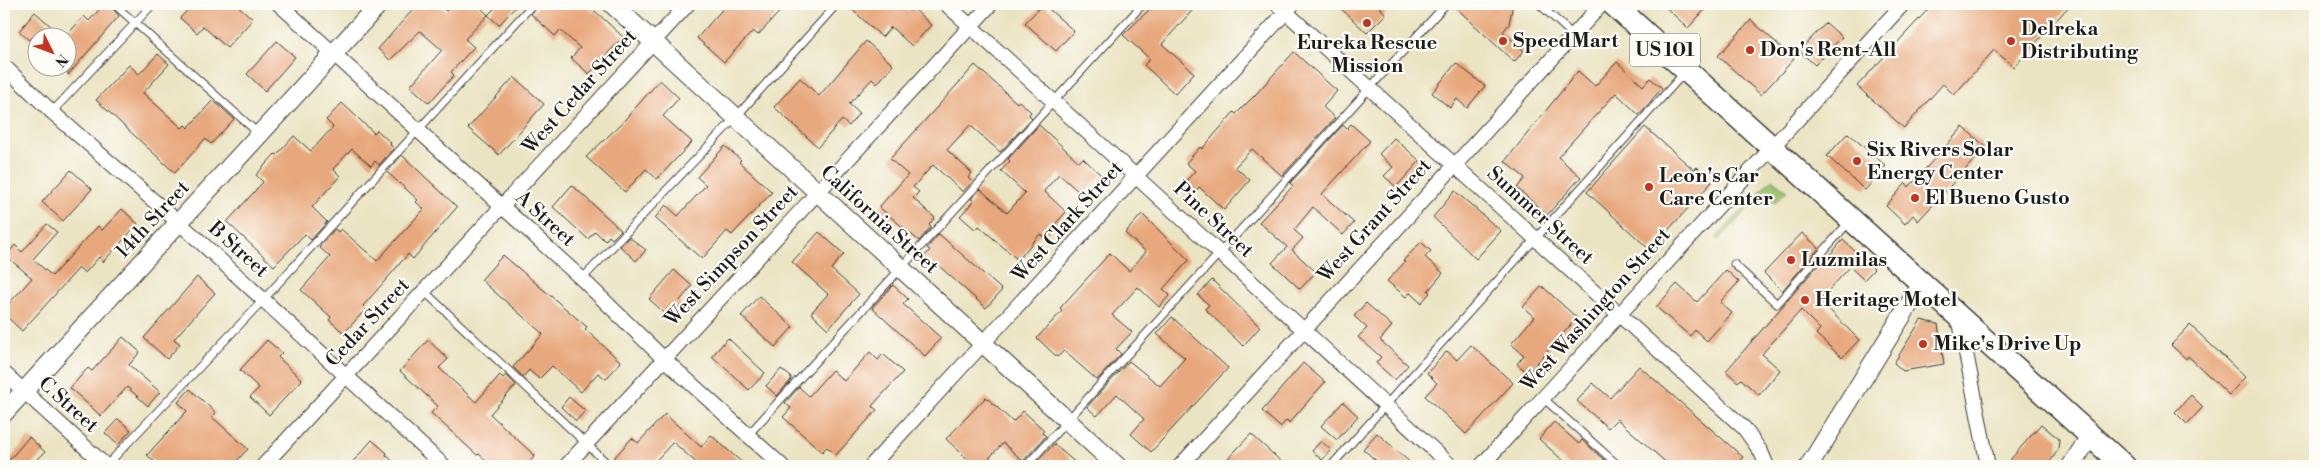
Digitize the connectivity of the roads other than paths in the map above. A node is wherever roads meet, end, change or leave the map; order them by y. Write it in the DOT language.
graph roads {
  1 [pos="114,4"];
  2 [pos="152,4"];
  3 [pos="279,4"];
  4 [pos="379,4"];
  5 [pos="533,4"];
  6 [pos="612,4"];
  7 [pos="688,4"];
  8 [pos="838,4"];
  9 [pos="946,4"];
  10 [pos="991,4"];
  11 [pos="1143,4"];
  12 [pos="1446,4"];
  13 [pos="1539,4"];
  14 [pos="1612,4"];
  15 [pos="1901,4"];
  16 [pos="1285,6"];
  17 [pos="136,22"];
  18 [pos="971,26"];
  19 [pos="1573,35"];
  20 [pos="654,41"];
  21 [pos="333,54"];
  22 [pos="4,66"];
  23 [pos="1688,70"];
  24 [pos="1368,87"];
  25 [pos="1054,102"];
  26 [pos="52,112"];
  27 [pos="736,117"];
  28 [pos="417,130"];
  29 [pos="260,135"];
  30 [pos="1773,147"];
  31 [pos="1454,164"];
  32 [pos="1136,176"];
  33 [pos="818,193"];
  34 [pos="502,207"];
  35 [pos="1853,218"];
  36 [pos="180,223"];
  37 [pos="1536,240"];
  38 [pos="1219,254"];
  39 [pos="1734,264"];
  40 [pos="900,269"];
  41 [pos="582,279"];
  42 [pos="1923,282"];
  43 [pos="424,291"];
  44 [pos="263,300"];
  45 [pos="1620,314"];
  46 [pos="1958,314"];
  47 [pos="1304,329"];
  48 [pos="984,343"];
  49 [pos="664,358"];
  50 [pos="4,373"];
  51 [pos="346,376"];
  52 [pos="23,391"];
  53 [pos="1543,398"];
  54 [pos="1386,406"];
  55 [pos="4,413"];
  56 [pos="1067,420"];
  57 [pos="748,435"];
  58 [pos="2090,436"];
  59 [pos="586,445"];
  60 [pos="269,464"];
  61 [pos="106,466"];
  62 [pos="444,466"];
  63 [pos="566,466"];
  64 [pos="610,466"];
  65 [pos="782,466"];
  66 [pos="871,466"];
  67 [pos="1026,466"];
  68 [pos="1117,466"];
  69 [pos="1180,466"];
  70 [pos="1331,466"];
  71 [pos="1452,466"];
  72 [pos="1481,466"];
  73 [pos="1618,466"];
  74 [pos="1767,466"];
  75 [pos="1809,466"];
  76 [pos="1988,466"];
  77 [pos="2071,466"];
  78 [pos="2124,466"];
  1 -- 17 [label="lane"];
  2 -- 17 [label="lane"];
  3 -- 21 [label="street, A Street"];
  4 -- 21 [label="street, 14th Street"];
  5 -- 28 [label="lane"];
  6 -- 20 [label="street, California Street"];
  7 -- 20 [label="street, West Cedar Street"];
  8 -- 27 [label="lane"];
  9 -- 18 [label="street, Pine Street"];
  10 -- 18 [label="street, West Simpson Street"];
  11 -- 25 [label="lane"];
  12 -- 24 [label="lane"];
  13 -- 19 [label="lane"];
  14 -- 19 [label="street, West Grant Street"];
  14 -- 23 [label="highway, US 101"];
  15 -- 30 [label="street, West Washington Street"];
  16 -- 24 [label="street, Summer Street"];
  16 -- 32 [label="street, West Clark Street"];
  17 -- 26 [label="lane"];
  17 -- 29 [label="lane"];
  18 -- 25 [label="street, Pine Street"];
  18 -- 33 [label="street, West Simpson Street"];
  19 -- 31 [label="street, West Grant Street"];
  20 -- 27 [label="street, California Street"];
  20 -- 34 [label="street, West Cedar Street"];
  21 -- 28 [label="street, A Street"];
  21 -- 29 [label="street, 14th Street"];
  22 -- 26 [label="street, B Street"];
  23 -- 30 [label="highway, US 101"];
  23 -- 37 [label="lane"];
  24 -- 31 [label="street, Summer Street"];
  24 -- 38 [label="lane"];
  25 -- 32 [label="street, Pine Street"];
  25 -- 40 [label="lane"];
  26 -- 36 [label="street, B Street"];
  27 -- 33 [label="street, California Street"];
  27 -- 41 [label="lane"];
  28 -- 34 [label="street, A Street"];
  28 -- 44 [label="lane"];
  29 -- 36 [label="street, 14th Street"];
  30 -- 35 [label="highway, US 101"];
  30 -- 45 [label="street, West Washington Street"];
  31 -- 37 [label="street, Summer Street"];
  31 -- 47 [label="street, West Grant Street"];
  32 -- 38 [label="street, Pine Street"];
  32 -- 48 [label="street, West Clark Street"];
  33 -- 40 [label="street, California Street"];
  33 -- 49 [label="street, West Simpson Street"];
  34 -- 41 [label="street, A Street"];
  34 -- 43 [label="street, Cedar Street"];
  35 -- 39 [label="lane"];
  35 -- 42 [label="highway, US 101"];
  36 -- 44 [label="street, B Street"];
  36 -- 52 [label="street, 14th Street"];
  37 -- 45 [label="street, Summer Street"];
  37 -- 54 [label="lane"];
  38 -- 47 [label="street, Pine Street"];
  38 -- 56 [label="lane"];
  40 -- 48 [label="street, California Street"];
  40 -- 57 [label="lane"];
  41 -- 49 [label="street, A Street"];
  42 -- 46 [label="highway, US 101"];
  42 -- 75 [label="street"];
  43 -- 51 [label="street, Cedar Street"];
  43 -- 59 [label="lane"];
  44 -- 51 [label="street, B Street"];
  44 -- 61 [label="lane"];
  45 -- 53 [label="street, West Washington Street"];
  45 -- 74 [label="street, Summer Street"];
  46 -- 58 [label="highway, US 101"];
  46 -- 76 [label="street"];
  47 -- 54 [label="street, Pine Street"];
  47 -- 69 [label="street, West Grant Street"];
  48 -- 56 [label="street, California Street"];
  48 -- 66 [label="street, West Clark Street"];
  49 -- 57 [label="street, A Street"];
  49 -- 59 [label="street, West Simpson Street"];
  50 -- 52 [label="street, C Street"];
  51 -- 60 [label="street, Cedar Street"];
  51 -- 62 [label="street, B Street"];
  52 -- 55 [label="street, 14th Street"];
  52 -- 61 [label="street, C Street"];
  53 -- 72 [label="street, West Washington Street"];
  53 -- 73 [label="lane"];
  54 -- 70 [label="lane"];
  54 -- 71 [label="street, Pine Street"];
  56 -- 67 [label="lane"];
  56 -- 68 [label="street, California Street"];
  57 -- 65 [label="street, A Street"];
  58 -- 77 [label="street"];
  58 -- 78 [label="highway, US 101"];
  59 -- 63 [label="street, West Simpson Street"];
  59 -- 64 [label="lane"];
}
